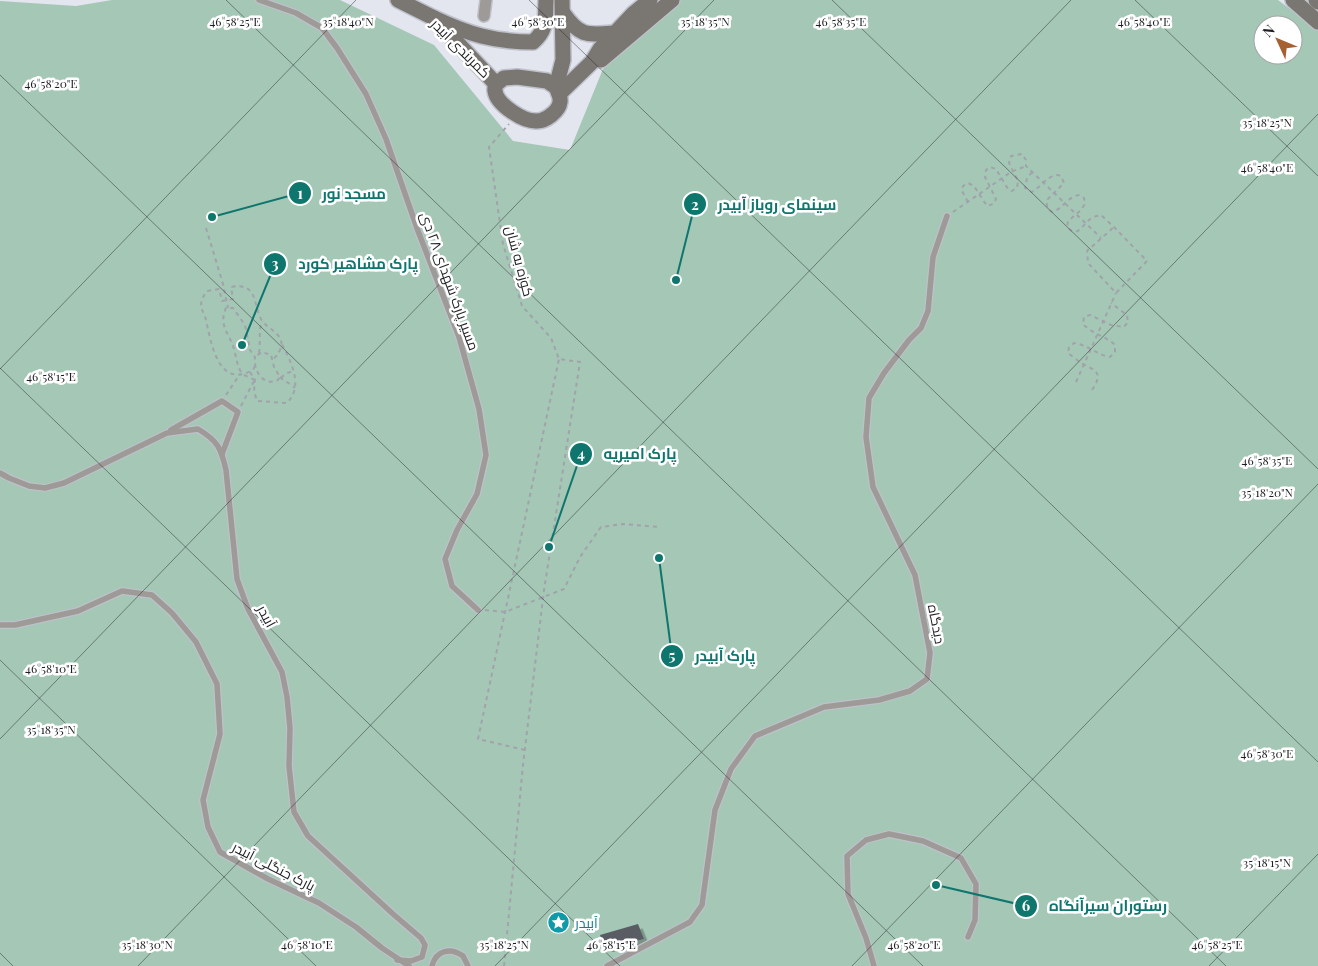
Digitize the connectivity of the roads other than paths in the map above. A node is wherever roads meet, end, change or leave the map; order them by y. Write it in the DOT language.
graph roads {
  1 [pos="259,0"];
  2 [pos="398,0"];
  3 [pos="486,0"];
  4 [pos="546,0"];
  5 [pos="650,0"];
  6 [pos="672,0"];
  7 [pos="1293,0"];
  8 [pos="563,7"];
  9 [pos="484,16"];
  10 [pos="434,18"];
  11 [pos="1318,22"];
  12 [pos="615,34"];
  13 [pos="592,62"];
  14 [pos="496,84"];
  15 [pos="558,90"];
  16 [pos="947,216"];
  17 [pos="168,433"];
  18 [pos="222,454"];
  19 [pos="0,473"];
  20 [pos="478,610"];
  21 [pos="0,625"];
  22 [pos="968,937"];
  23 [pos="397,960"];
  24 [pos="409,966"];
  25 [pos="432,966"];
  26 [pos="468,966"];
  27 [pos="606,966"];
  28 [pos="874,966"];
  1 -- 20 [label="lane, مسیر پارک شهدای ۲۸ دی"];
  2 -- 10 [label="main road, کمربندی آبیدر"];
  3 -- 9 [label="street"];
  4 -- 10 [label="main road"];
  5 -- 12 [label="main road"];
  6 -- 13 [label="main road"];
  7 -- 11 [label="main road"];
  8 -- 12 [label="main road"];
  8 -- 15 [label="main road"];
  10 -- 14 [label="main road, کمربندی آبیدر"];
  12 -- 13 [label="main road"];
  13 -- 15 [label="main road"];
  14 -- 15 [label="main road"];
  14 -- 15 [label="main road"];
  16 -- 27 [label="lane, دیدگاه"];
  17 -- 18 [label="lane"];
  17 -- 18 [label="lane"];
  17 -- 19 [label="lane"];
  18 -- 23 [label="lane, آبیدر"];
  21 -- 23 [label="lane, پارک جنگلی آبیدر"];
  22 -- 28 [label="lane"];
  23 -- 24 [label="lane, پارک جنگلی آبیدر"];
  25 -- 26 [label="lane"];
}
